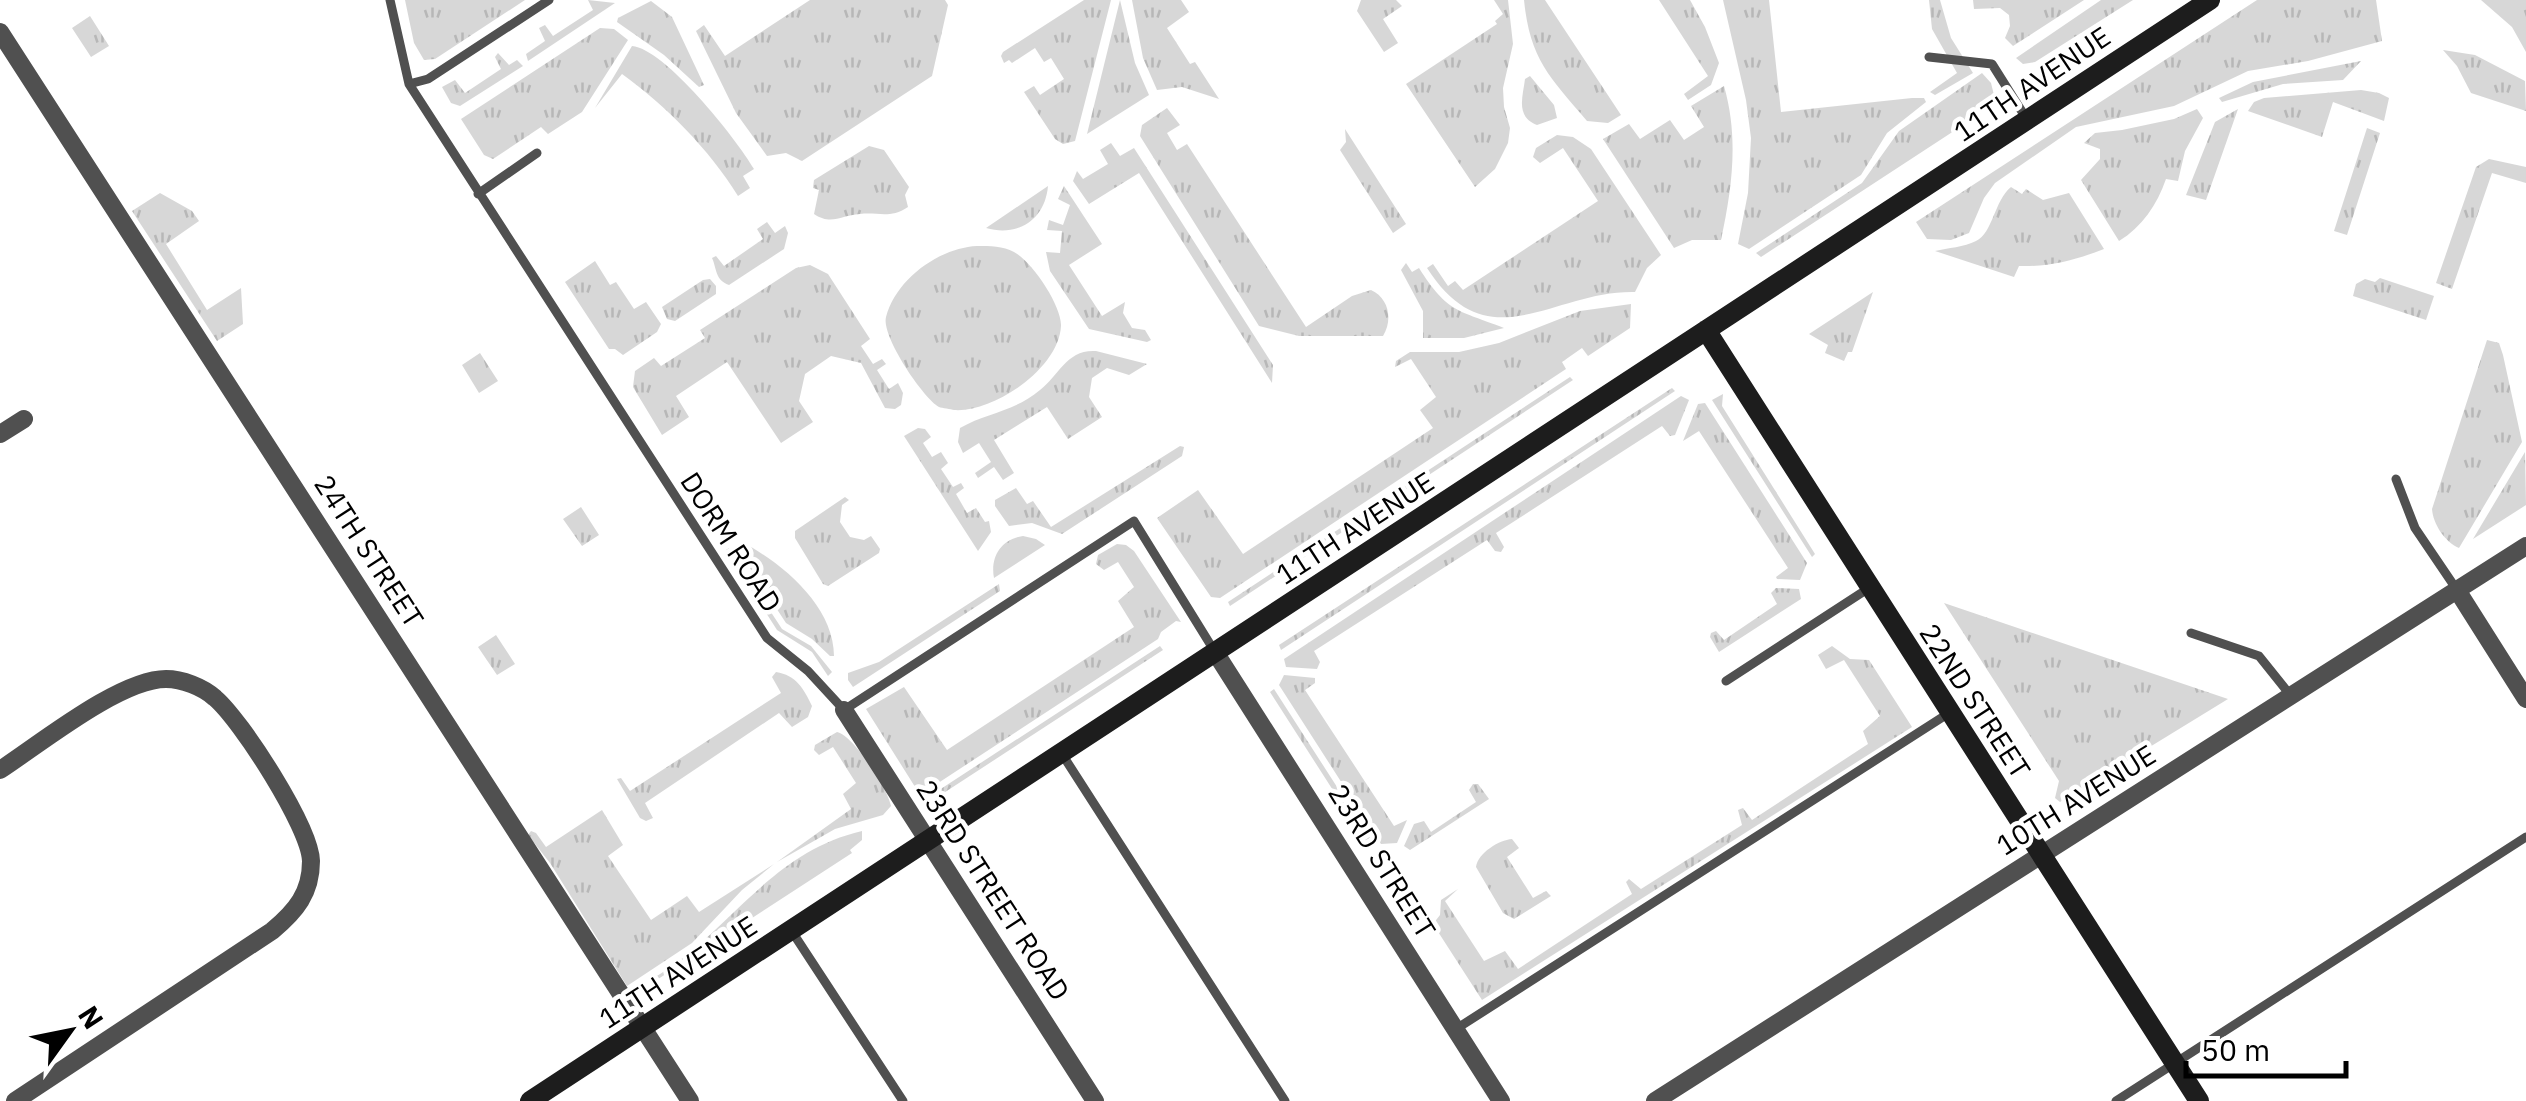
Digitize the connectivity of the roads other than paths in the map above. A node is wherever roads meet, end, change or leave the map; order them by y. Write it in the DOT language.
graph roads {
  1 [pos="390,0"];
  2 [pos="549,0"];
  3 [pos="2210,0"];
  4 [pos="0,32"];
  5 [pos="1929,57"];
  6 [pos="409,84"];
  7 [pos="2028,121"];
  8 [pos="537,153"];
  9 [pos="478,194"];
  10 [pos="1706,330"];
  11 [pos="24,419"];
  12 [pos="0,434"];
  13 [pos="2396,479"];
  14 [pos="2526,546"];
  15 [pos="1870,588"];
  16 [pos="2457,590"];
  17 [pos="2192,634"];
  18 [pos="1215,652"];
  19 [pos="1726,681"];
  20 [pos="2292,696"];
  21 [pos="2526,699"];
  22 [pos="844,710"];
  23 [pos="1950,713"];
  24 [pos="1061,752"];
  25 [pos="0,770"];
  26 [pos="2526,837"];
  27 [pos="929,840"];
  28 [pos="2042,854"];
  29 [pos="791,930"];
  30 [pos="644,1027"];
  31 [pos="1456,1029"];
  32 [pos="2175,1063"];
  33 [pos="14,1101"];
  34 [pos="530,1101"];
  35 [pos="690,1101"];
  36 [pos="903,1101"];
  37 [pos="1094,1101"];
  38 [pos="1284,1101"];
  39 [pos="1501,1101"];
  40 [pos="1655,1101"];
  41 [pos="2116,1101"];
  42 [pos="2199,1101"];
  1 -- 6 [label="lane, DORM ROAD"];
  2 -- 6 [label="lane"];
  3 -- 7 [label="main road, 11TH AVENUE"];
  4 -- 30 [label="street, 24TH STREET"];
  5 -- 7 [label="lane"];
  6 -- 9 [label="lane, DORM ROAD"];
  7 -- 10 [label="main road, 11TH AVENUE"];
  8 -- 9 [label="lane"];
  9 -- 22 [label="lane, DORM ROAD"];
  10 -- 15 [label="main road, 22ND STREET"];
  10 -- 18 [label="main road, 11TH AVENUE"];
  11 -- 12 [label="street"];
  13 -- 16 [label="lane"];
  14 -- 16 [label="street, 10TH AVENUE"];
  15 -- 19 [label="lane"];
  15 -- 23 [label="main road, 22ND STREET"];
  16 -- 20 [label="street, 10TH AVENUE"];
  16 -- 21 [label="street"];
  17 -- 20 [label="lane"];
  18 -- 22 [label="lane"];
  18 -- 24 [label="main road, 11TH AVENUE"];
  18 -- 31 [label="street, 23RD STREET"];
  20 -- 28 [label="street, 10TH AVENUE"];
  22 -- 27 [label="street, 23RD STREET ROAD"];
  23 -- 28 [label="main road, 22ND STREET"];
  23 -- 31 [label="lane"];
  24 -- 27 [label="main road, 11TH AVENUE"];
  24 -- 38 [label="lane"];
  25 -- 33 [label="street"];
  26 -- 32 [label="lane"];
  27 -- 29 [label="main road, 11TH AVENUE"];
  27 -- 37 [label="street, 23RD STREET ROAD"];
  28 -- 32 [label="main road, 22ND STREET"];
  28 -- 40 [label="street, 10TH AVENUE"];
  29 -- 30 [label="main road, 11TH AVENUE"];
  29 -- 36 [label="lane"];
  30 -- 34 [label="main road, 11TH AVENUE"];
  30 -- 35 [label="street, 24TH STREET"];
  31 -- 39 [label="street, 23RD STREET"];
  32 -- 41 [label="lane"];
  32 -- 42 [label="main road, 22ND STREET"];
}
